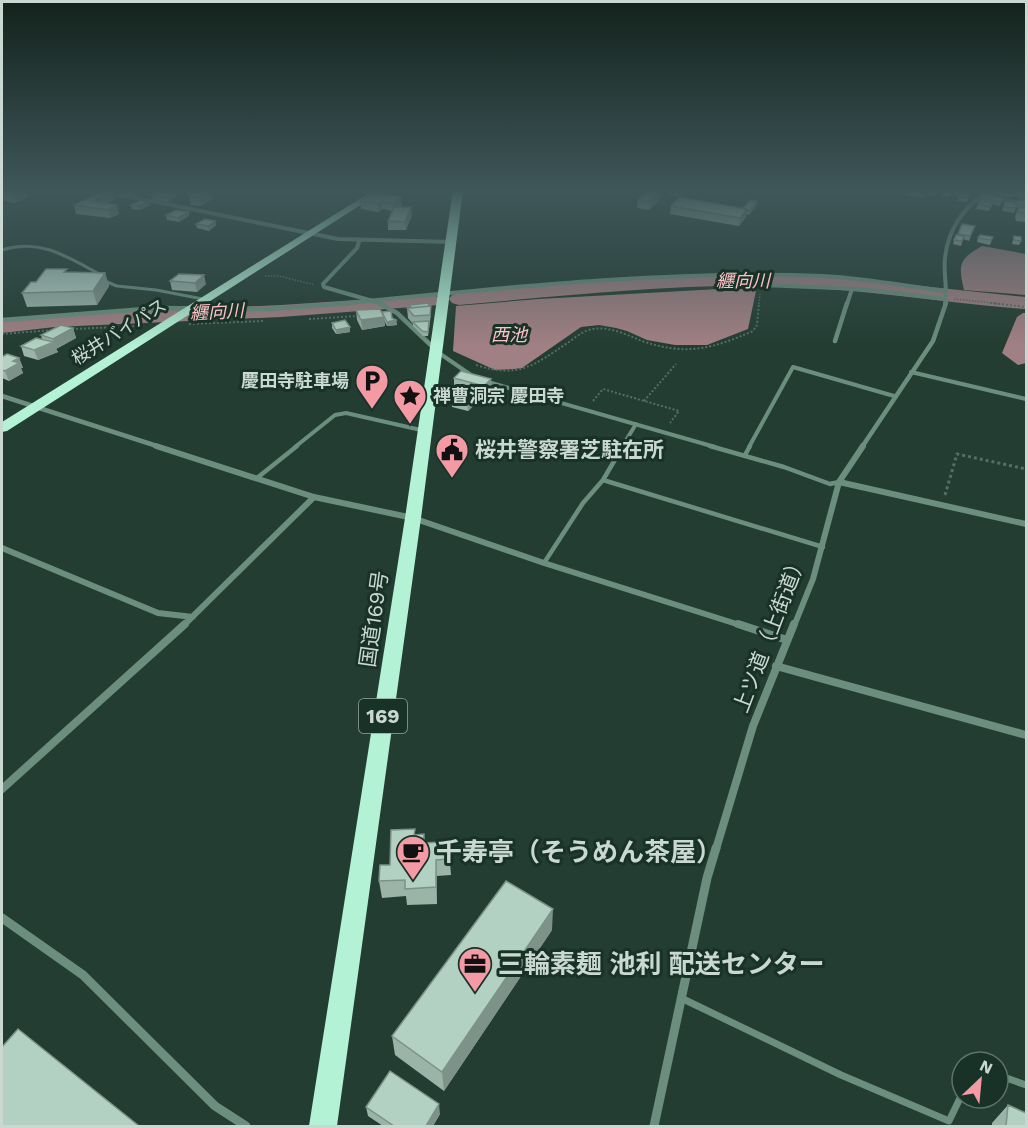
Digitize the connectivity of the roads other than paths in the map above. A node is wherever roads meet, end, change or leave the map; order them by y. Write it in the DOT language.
graph roads {
  1 [pos="359,242"];
  2 [pos="453,242"];
  3 [pos="294,243"];
  4 [pos="949,243"];
  5 [pos="2,250"];
  6 [pos="761,285"];
  7 [pos="852,289"];
  8 [pos="444,293"];
  9 [pos="945,295"];
  10 [pos="204,299"];
  11 [pos="374,301"];
  12 [pos="188,309"];
  13 [pos="2,320"];
  14 [pos="835,341"];
  15 [pos="436,350"];
  16 [pos="911,372"];
  17 [pos="2,396"];
  18 [pos="894,396"];
  19 [pos="1026,399"];
  20 [pos="35,407"];
  21 [pos="636,424"];
  22 [pos="2,428"];
  23 [pos="424,431"];
  24 [pos="745,455"];
  25 [pos="255,479"];
  26 [pos="603,480"];
  27 [pos="839,482"];
  28 [pos="314,497"];
  29 [pos="413,518"];
  30 [pos="1026,524"];
  31 [pos="823,547"];
  32 [pos="2,548"];
  33 [pos="543,563"];
  34 [pos="193,617"];
  35 [pos="787,640"];
  36 [pos="776,666"];
  37 [pos="1026,735"];
  38 [pos="2,789"];
  39 [pos="2,918"];
  40 [pos="681,998"];
  41 [pos="1010,1079"];
  42 [pos="1026,1085"];
  43 [pos="954,1110"];
  44 [pos="246,1126"];
  45 [pos="323,1126"];
  46 [pos="654,1126"];
  1 -- 11 [label="street"];
  2 -- 8 [label="highway, 国道169号 / 169"];
  3 -- 10 [label="highway, 桜井バイパス"];
  4 -- 9 [label="street, 上ツ道（上街道）"];
  5 -- 10 [label="lane"];
  6 -- 7 [label="street"];
  7 -- 9 [label="street"];
  7 -- 14 [label="street"];
  8 -- 9 [label="street"];
  8 -- 11 [label="street"];
  8 -- 15 [label="highway, 国道169号 / 169"];
  9 -- 16 [label="street, 上ツ道（上街道）"];
  10 -- 12 [label="highway, 桜井バイパス"];
  11 -- 12 [label="street"];
  11 -- 15 [label="street"];
  12 -- 13 [label="street"];
  12 -- 20 [label="highway, 桜井バイパス"];
  15 -- 21 [label="lane"];
  15 -- 23 [label="highway, 国道169号 / 169"];
  16 -- 18 [label="street, 上ツ道（上街道）"];
  16 -- 19 [label="lane"];
  17 -- 20 [label="street"];
  18 -- 24 [label="lane"];
  18 -- 27 [label="street, 上ツ道（上街道）"];
  20 -- 22 [label="highway, 桜井バイパス"];
  20 -- 25 [label="street"];
  21 -- 24 [label="lane"];
  21 -- 26 [label="lane"];
  23 -- 25 [label="lane"];
  23 -- 29 [label="highway, 国道169号 / 169"];
  24 -- 27 [label="lane"];
  25 -- 28 [label="street"];
  26 -- 31 [label="lane"];
  26 -- 33 [label="lane"];
  27 -- 30 [label="street"];
  27 -- 31 [label="street, 上ツ道（上街道）"];
  28 -- 29 [label="street"];
  28 -- 34 [label="street"];
  29 -- 33 [label="street"];
  29 -- 45 [label="highway, 国道169号 / 169"];
  31 -- 35 [label="street, 上ツ道（上街道）"];
  32 -- 34 [label="street"];
  33 -- 35 [label="street"];
  34 -- 38 [label="street"];
  35 -- 36 [label="street, 上ツ道（上街道）"];
  36 -- 37 [label="street"];
  36 -- 40 [label="street, 上ツ道（上街道）"];
  39 -- 44 [label="street"];
  40 -- 43 [label="lane"];
  40 -- 46 [label="street, 上ツ道（上街道）"];
  41 -- 42 [label="lane"];
}
